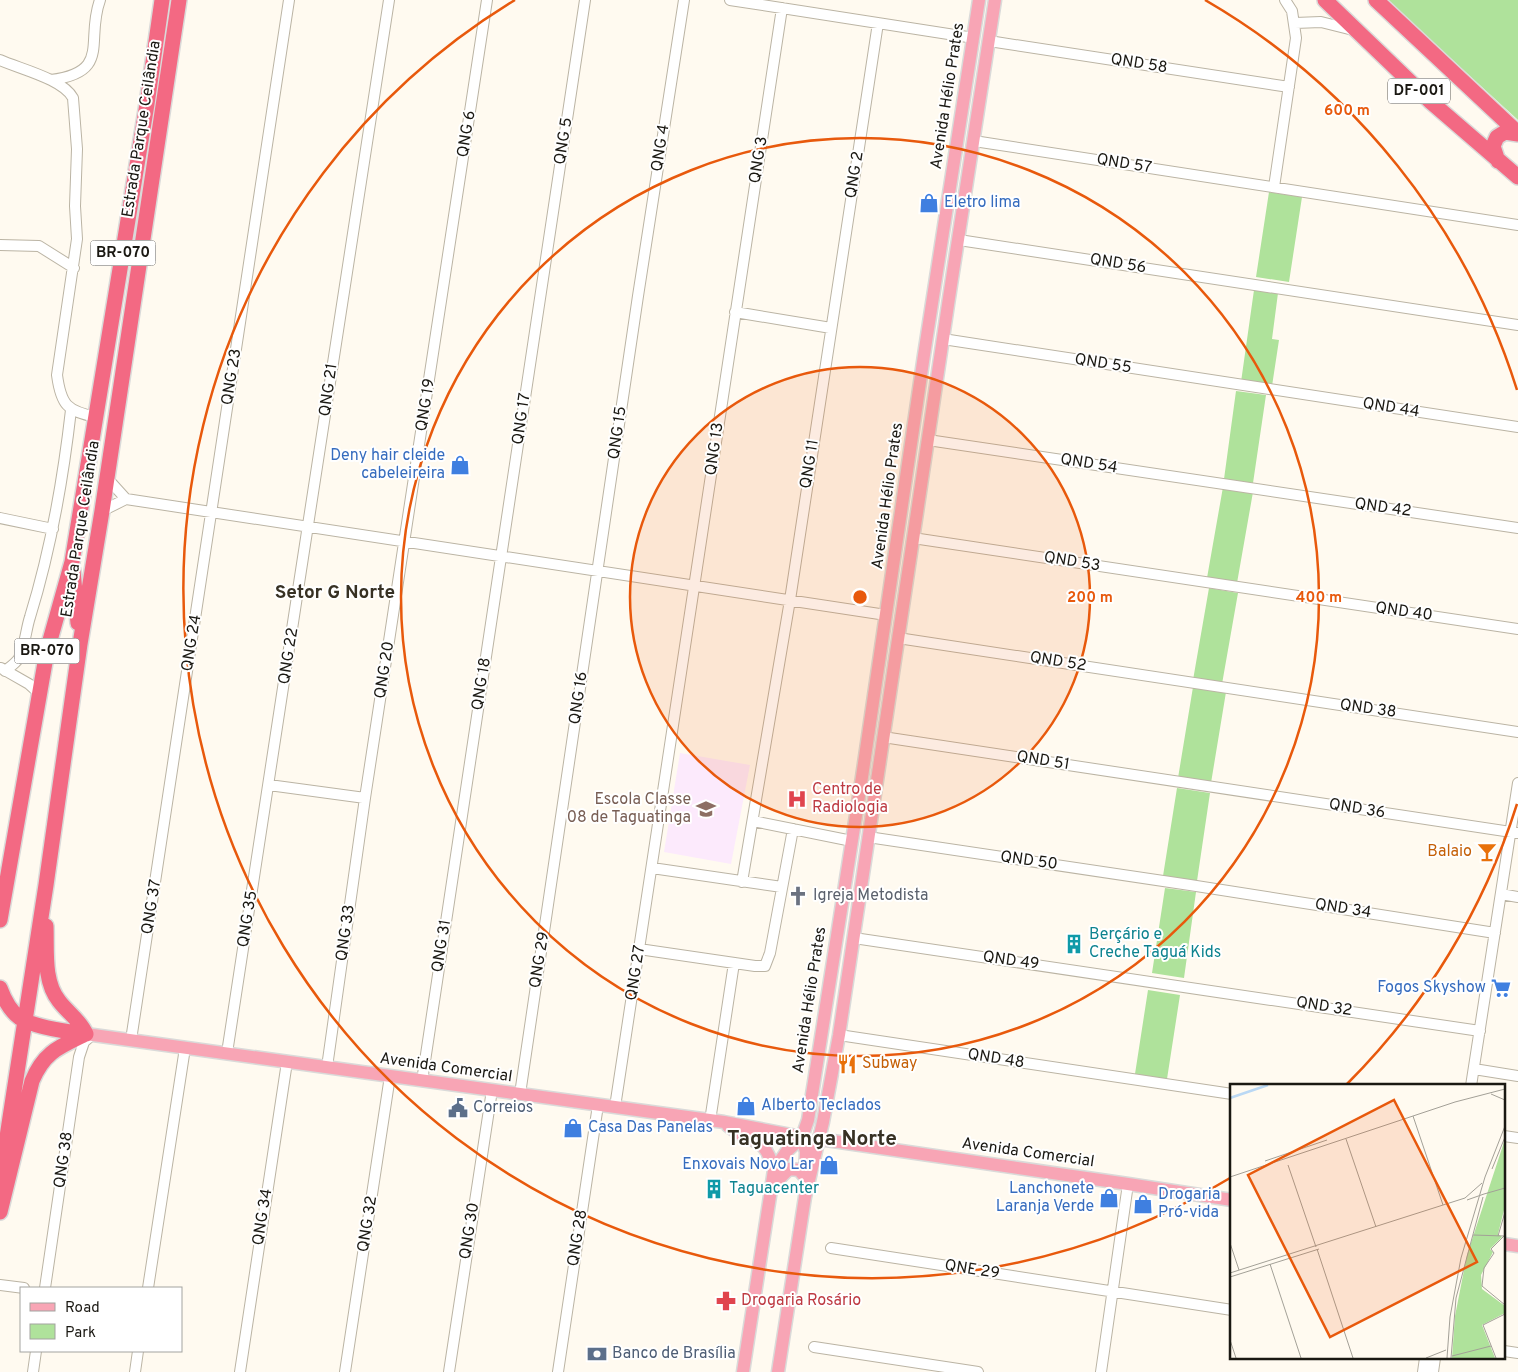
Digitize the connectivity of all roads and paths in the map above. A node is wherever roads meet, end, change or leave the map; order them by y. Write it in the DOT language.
graph roads {
  1 [pos="100,0"];
  2 [pos="162,0"];
  3 [pos="178,0"];
  4 [pos="289,0"];
  5 [pos="389,0"];
  6 [pos="488,0"];
  7 [pos="586,0"];
  8 [pos="684,0"];
  9 [pos="730,0"];
  10 [pos="979,0"];
  11 [pos="995,0"];
  12 [pos="1285,0"];
  13 [pos="1324,0"];
  14 [pos="1376,0"];
  15 [pos="782,8"];
  16 [pos="878,23"];
  17 [pos="1295,23"];
  18 [pos="1357,31"];
  19 [pos="974,38"];
  20 [pos="989,41"];
  21 [pos="0,60"];
  22 [pos="50,80"];
  23 [pos="1289,87"];
  24 [pos="1518,134"];
  25 [pos="974,141"];
  26 [pos="1498,160"];
  27 [pos="1518,177"];
  28 [pos="1274,187"];
  29 [pos="1518,225"];
  30 [pos="944,230"];
  31 [pos="959,240"];
  32 [pos="0,245"];
  33 [pos="74,268"];
  34 [pos="446,268"];
  35 [pos="543,282"];
  36 [pos="638,296"];
  37 [pos="949,298"];
  38 [pos="735,312"];
  39 [pos="1518,325"];
  40 [pos="831,328"];
  41 [pos="943,339"];
  42 [pos="1264,389"];
  43 [pos="72,410"];
  44 [pos="96,417"];
  45 [pos="1518,427"];
  46 [pos="928,440"];
  47 [pos="107,478"];
  48 [pos="1249,488"];
  49 [pos="126,499"];
  50 [pos="102,511"];
  51 [pos="211,512"];
  52 [pos="0,518"];
  53 [pos="309,527"];
  54 [pos="1518,528"];
  55 [pos="53,529"];
  56 [pos="913,538"];
  57 [pos="405,542"];
  58 [pos="502,556"];
  59 [pos="72,562"];
  60 [pos="598,571"];
  61 [pos="892,580"];
  62 [pos="695,586"];
  63 [pos="1230,586"];
  64 [pos="790,600"];
  65 [pos="886,615"];
  66 [pos="1518,629"];
  67 [pos="898,638"];
  68 [pos="80,644"];
  69 [pos="3,669"];
  70 [pos="1217,687"];
  71 [pos="40,694"];
  72 [pos="1518,732"];
  73 [pos="883,737"];
  74 [pos="172,774"];
  75 [pos="1518,783"];
  76 [pos="269,785"];
  77 [pos="1204,786"];
  78 [pos="365,798"];
  79 [pos="462,812"];
  80 [pos="753,821"];
  81 [pos="561,826"];
  82 [pos="793,829"];
  83 [pos="1514,833"];
  84 [pos="868,837"];
  85 [pos="656,839"];
  86 [pos="852,841"];
  87 [pos="652,868"];
  88 [pos="742,882"];
  89 [pos="46,885"];
  90 [pos="1190,885"];
  91 [pos="782,887"];
  92 [pos="861,888"];
  93 [pos="1501,894"];
  94 [pos="1518,897"];
  95 [pos="0,920"];
  96 [pos="1495,932"];
  97 [pos="854,938"];
  98 [pos="640,949"];
  99 [pos="734,963"];
  100 [pos="1169,984"];
  101 [pos="0,988"];
  102 [pos="25,1020"];
  103 [pos="1480,1031"];
  104 [pos="89,1034"];
  105 [pos="839,1035"];
  106 [pos="131,1040"];
  107 [pos="185,1048"];
  108 [pos="227,1054"];
  109 [pos="287,1062"];
  110 [pos="328,1067"];
  111 [pos="1474,1069"];
  112 [pos="390,1076"];
  113 [pos="1518,1076"];
  114 [pos="422,1080"];
  115 [pos="1472,1084"];
  116 [pos="492,1090"];
  117 [pos="520,1094"];
  118 [pos="1230,1094"];
  119 [pos="598,1105"];
  120 [pos="615,1107"];
  121 [pos="710,1121"];
  122 [pos="724,1122"];
  123 [pos="802,1137"];
  124 [pos="819,1139"];
  125 [pos="774,1170"];
  126 [pos="805,1177"];
  127 [pos="0,1182"];
  128 [pos="1128,1184"];
  129 [pos="771,1190"];
  130 [pos="805,1197"];
  131 [pos="1230,1200"];
  132 [pos="0,1212"];
  133 [pos="831,1248"];
  134 [pos="0,1285"];
  135 [pos="45,1287"];
  136 [pos="148,1287"];
  137 [pos="20,1288"];
  138 [pos="1112,1292"];
  139 [pos="1230,1310"];
  140 [pos="814,1347"];
  141 [pos="36,1352"];
  142 [pos="138,1352"];
  143 [pos="32,1372"];
  144 [pos="135,1372"];
  145 [pos="240,1372"];
  146 [pos="345,1372"];
  147 [pos="449,1372"];
  148 [pos="558,1372"];
  149 [pos="743,1372"];
  150 [pos="778,1372"];
  151 [pos="978,1372"];
  152 [pos="1101,1372"];
  1 -- 22 [label="street"];
  2 -- 44 [label="highway, Estrada Parque Ceilândia / BR-070"];
  3 -- 47 [label="highway, Estrada Parque Ceilândia / BR-070"];
  4 -- 51 [label="street, QNG 23"];
  5 -- 53 [label="street, QNG 21"];
  6 -- 34 [label="street, QNG 6"];
  7 -- 35 [label="street, QNG 5"];
  8 -- 36 [label="street, QNG 4"];
  9 -- 15 [label="street"];
  10 -- 19 [label="main road, Avenida Hélio Prates"];
  11 -- 20 [label="main road, Avenida Hélio Prates"];
  12 -- 17 [label="street"];
  13 -- 18 [label="highway, DF-001"];
  14 -- 24 [label="highway, DF-001"];
  15 -- 16 [label="street"];
  15 -- 38 [label="street, QNG 3"];
  16 -- 19 [label="street"];
  16 -- 40 [label="street, QNG 2"];
  17 -- 18 [label="street"];
  17 -- 23 [label="street"];
  18 -- 26 [label="highway, DF-001"];
  19 -- 30 [label="main road, Avenida Hélio Prates"];
  20 -- 23 [label="street, QND 58"];
  20 -- 25 [label="main road, Avenida Hélio Prates"];
  21 -- 22 [label="street"];
  22 -- 33 [label="street"];
  23 -- 28 [label="street"];
  24 -- 26 [label="highway"];
  25 -- 28 [label="street, QND 57"];
  25 -- 31 [label="main road, Avenida Hélio Prates"];
  26 -- 27 [label="highway, DF-001"];
  28 -- 29 [label="street, QND 57"];
  30 -- 37 [label="main road"];
  30 -- 61 [label="main road, Avenida Hélio Prates"];
  31 -- 37 [label="main road, Avenida Hélio Prates"];
  31 -- 39 [label="street, QND 56"];
  32 -- 33 [label="street"];
  33 -- 43 [label="street"];
  34 -- 57 [label="street, QNG 19"];
  35 -- 58 [label="street, QNG 17"];
  36 -- 60 [label="street, QNG 15"];
  37 -- 41 [label="main road, Avenida Hélio Prates"];
  38 -- 40 [label="street"];
  38 -- 62 [label="street, QNG 13"];
  40 -- 64 [label="street, QNG 11"];
  41 -- 42 [label="street, QND 55"];
  41 -- 46 [label="main road, Avenida Hélio Prates"];
  42 -- 45 [label="street, QND 44"];
  43 -- 44 [label="street"];
  43 -- 55 [label="street"];
  44 -- 59 [label="highway, Estrada Parque Ceilândia / BR-070"];
  46 -- 48 [label="street, QND 54"];
  46 -- 56 [label="main road, Avenida Hélio Prates"];
  47 -- 49 [label="street"];
  47 -- 50 [label="highway, Estrada Parque Ceilândia / BR-070"];
  48 -- 54 [label="street, QND 42"];
  49 -- 50 [label="street"];
  49 -- 51 [label="street"];
  50 -- 68 [label="highway, Estrada Parque Ceilândia / BR-070"];
  51 -- 53 [label="street"];
  51 -- 74 [label="street, QNG 24"];
  52 -- 55 [label="street"];
  53 -- 57 [label="street"];
  53 -- 76 [label="street, QNG 22"];
  55 -- 69 [label="street"];
  56 -- 63 [label="street, QND 53"];
  56 -- 67 [label="main road, Avenida Hélio Prates"];
  57 -- 58 [label="street"];
  57 -- 78 [label="street, QNG 20"];
  58 -- 60 [label="street"];
  58 -- 79 [label="street, QNG 18"];
  59 -- 68 [label="highway"];
  59 -- 71 [label="highway, Estrada Parque Ceilândia / BR-070"];
  60 -- 62 [label="street"];
  60 -- 81 [label="street, QNG 16"];
  61 -- 65 [label="main road, Avenida Hélio Prates"];
  61 -- 67 [label="main road"];
  62 -- 64 [label="street"];
  62 -- 85 [label="street, QNG 13"];
  63 -- 66 [label="street, QND 40"];
  64 -- 65 [label="street"];
  64 -- 80 [label="street, QNG 11"];
  65 -- 86 [label="main road, Avenida Hélio Prates"];
  67 -- 70 [label="street, QND 52"];
  67 -- 73 [label="main road, Avenida Hélio Prates"];
  68 -- 89 [label="highway, Estrada Parque Ceilândia / BR-070"];
  69 -- 71 [label="street"];
  70 -- 72 [label="street, QND 38"];
  71 -- 95 [label="highway, Estrada Parque Ceilândia / BR-070"];
  73 -- 77 [label="street, QND 51"];
  73 -- 84 [label="main road, Avenida Hélio Prates"];
  74 -- 106 [label="street, QNG 37"];
  75 -- 83 [label="street"];
  76 -- 78 [label="street"];
  76 -- 108 [label="street, QNG 35"];
  77 -- 83 [label="street, QND 36"];
  78 -- 110 [label="street, QNG 33"];
  79 -- 114 [label="street, QNG 31"];
  80 -- 82 [label="street"];
  80 -- 88 [label="street, QNG 11"];
  81 -- 117 [label="street, QNG 29"];
  82 -- 86 [label="street"];
  82 -- 91 [label="street"];
  83 -- 93 [label="street"];
  84 -- 90 [label="street, QND 50"];
  84 -- 92 [label="main road, Avenida Hélio Prates"];
  85 -- 87 [label="street, QNG 27"];
  86 -- 92 [label="main road"];
  86 -- 123 [label="main road, Avenida Hélio Prates"];
  87 -- 88 [label="street"];
  87 -- 98 [label="street, QNG 27"];
  88 -- 91 [label="street"];
  89 -- 102 [label="highway, Estrada Parque Ceilândia / BR-070"];
  89 -- 104 [label="highway"];
  90 -- 96 [label="street, QND 34"];
  91 -- 99 [label="street"];
  92 -- 97 [label="main road, Avenida Hélio Prates"];
  93 -- 94 [label="street"];
  93 -- 96 [label="street"];
  96 -- 103 [label="street"];
  97 -- 100 [label="street, QND 49"];
  97 -- 105 [label="main road, Avenida Hélio Prates"];
  98 -- 99 [label="street"];
  98 -- 120 [label="street, QNG 27"];
  99 -- 121 [label="street"];
  100 -- 103 [label="street, QND 32"];
  101 -- 102 [label="highway"];
  102 -- 104 [label="highway"];
  102 -- 127 [label="highway, Estrada Parque Ceilândia / BR-070"];
  103 -- 111 [label="street"];
  104 -- 106 [label="main road, Avenida Comercial"];
  104 -- 132 [label="highway"];
  104 -- 135 [label="street, QNG 38"];
  105 -- 118 [label="street, QND 48"];
  105 -- 124 [label="main road, Avenida Hélio Prates"];
  106 -- 107 [label="main road, Avenida Comercial"];
  107 -- 108 [label="main road, Avenida Comercial"];
  107 -- 136 [label="street"];
  108 -- 109 [label="main road, Avenida Comercial"];
  109 -- 110 [label="main road, Avenida Comercial"];
  109 -- 145 [label="street, QNG 34"];
  110 -- 112 [label="main road, Avenida Comercial"];
  111 -- 113 [label="street"];
  111 -- 115 [label="street"];
  112 -- 114 [label="main road, Avenida Comercial"];
  112 -- 146 [label="street, QNG 32"];
  114 -- 116 [label="main road, Avenida Comercial"];
  116 -- 117 [label="main road, Avenida Comercial"];
  116 -- 147 [label="street, QNG 30"];
  117 -- 119 [label="main road, Avenida Comercial"];
  119 -- 120 [label="main road, Avenida Comercial"];
  119 -- 148 [label="street, QNG 28"];
  120 -- 121 [label="main road, Avenida Comercial"];
  121 -- 122 [label="main road, Avenida Comercial"];
  122 -- 123 [label="main road, Avenida Comercial"];
  122 -- 125 [label="main road"];
  123 -- 125 [label="main road, Avenida Hélio Prates"];
  123 -- 126 [label="main road"];
  124 -- 128 [label="main road, Avenida Comercial"];
  124 -- 130 [label="main road, Avenida Hélio Prates"];
  125 -- 129 [label="main road, Avenida Hélio Prates"];
  126 -- 129 [label="main road"];
  126 -- 130 [label="main road"];
  128 -- 131 [label="main road, Avenida Comercial"];
  128 -- 138 [label="street"];
  129 -- 149 [label="main road, Avenida Hélio Prates"];
  130 -- 150 [label="main road, Avenida Hélio Prates"];
  133 -- 138 [label="street, QNE 29"];
  134 -- 137 [label="street"];
  138 -- 139 [label="street, QNE 29"];
  138 -- 152 [label="street"];
  140 -- 151 [label="street"];
  141 -- 143 [label="street"];
  142 -- 144 [label="street"];
}
